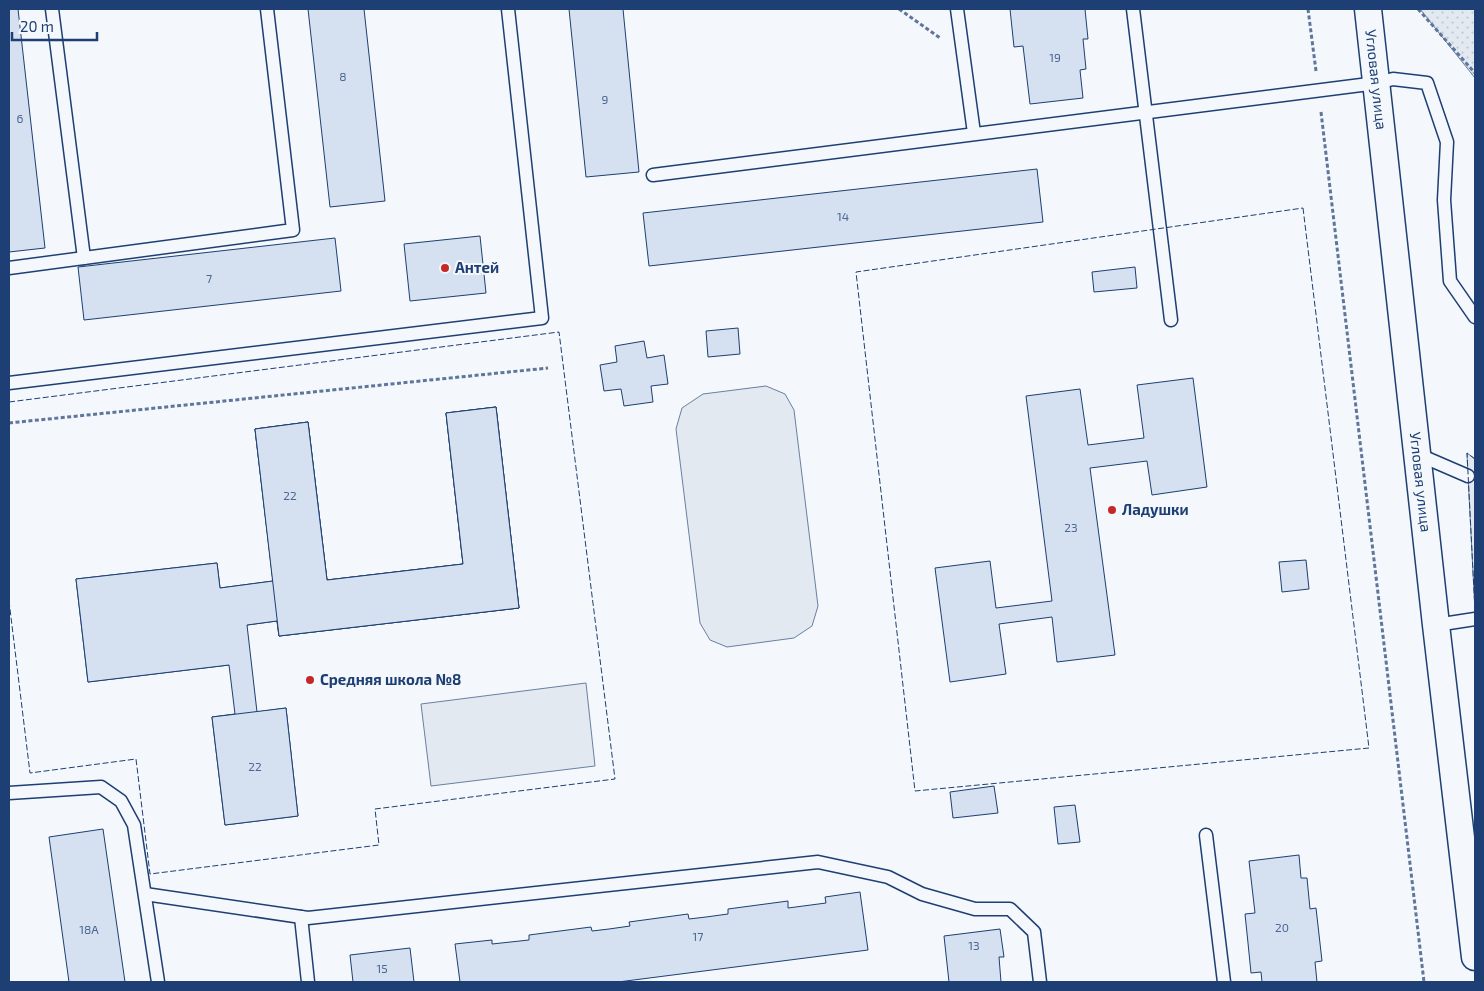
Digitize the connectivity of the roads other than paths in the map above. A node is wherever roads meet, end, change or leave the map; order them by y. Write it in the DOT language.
graph roads {
  1 [pos="52,9"];
  2 [pos="267,9"];
  3 [pos="508,9"];
  4 [pos="957,9"];
  5 [pos="1133,9"];
  6 [pos="1368,9"];
  7 [pos="1377,83"];
  8 [pos="1146,112"];
  9 [pos="974,133"];
  10 [pos="653,175"];
  11 [pos="84,258"];
  12 [pos="9,268"];
  13 [pos="1475,317"];
  14 [pos="1171,320"];
  15 [pos="9,383"];
  16 [pos="1417,454"];
  17 [pos="1468,476"];
  18 [pos="1475,619"];
  19 [pos="1436,626"];
  20 [pos="9,793"];
  21 [pos="1206,835"];
  22 [pos="145,894"];
  23 [pos="301,917"];
  24 [pos="1474,943"];
  25 [pos="158,982"];
  26 [pos="308,982"];
  27 [pos="1040,982"];
  28 [pos="1224,982"];
  1 -- 11 [label="lane"];
  2 -- 11 [label="lane"];
  3 -- 15 [label="lane"];
  4 -- 9 [label="lane"];
  5 -- 8 [label="lane"];
  6 -- 7 [label="street, Угловая улица"];
  7 -- 8 [label="lane"];
  7 -- 13 [label="lane"];
  7 -- 16 [label="street, Угловая улица"];
  8 -- 9 [label="lane"];
  8 -- 14 [label="lane"];
  9 -- 10 [label="lane"];
  11 -- 12 [label="lane"];
  16 -- 17 [label="lane"];
  16 -- 19 [label="street, Угловая улица"];
  18 -- 19 [label="lane"];
  19 -- 24 [label="street, Угловая улица"];
  20 -- 22 [label="lane"];
  21 -- 28 [label="lane"];
  22 -- 23 [label="lane"];
  22 -- 25 [label="lane"];
  23 -- 26 [label="lane"];
  23 -- 27 [label="lane"];
}
